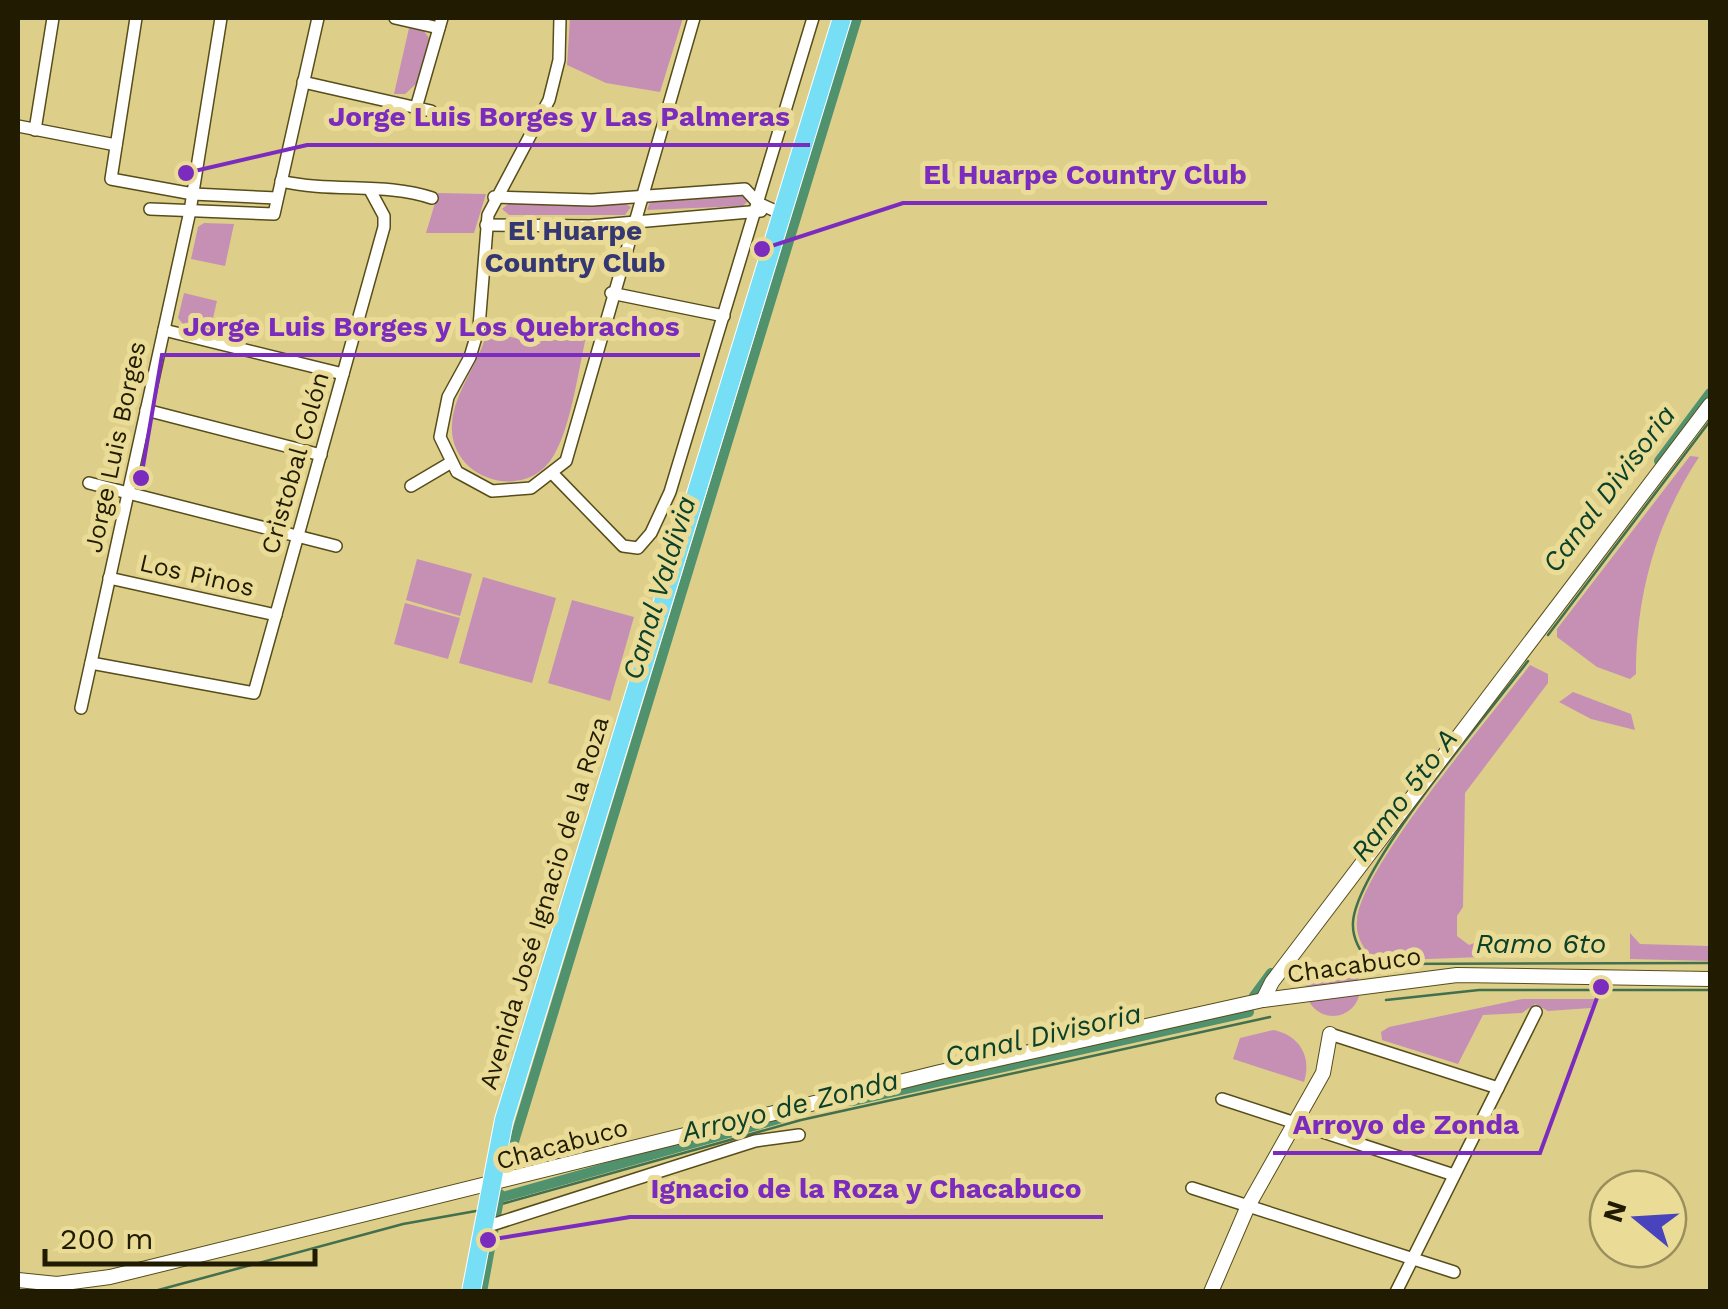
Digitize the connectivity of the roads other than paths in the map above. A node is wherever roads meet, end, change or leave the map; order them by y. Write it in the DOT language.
graph roads {
  1 [pos="52,18"];
  2 [pos="136,18"];
  3 [pos="222,18"];
  4 [pos="318,18"];
  5 [pos="395,18"];
  6 [pos="560,18"];
  7 [pos="694,18"];
  8 [pos="814,18"];
  9 [pos="842,18"];
  10 [pos="440,23"];
  11 [pos="303,82"];
  12 [pos="416,108"];
  13 [pos="431,112"];
  14 [pos="18,126"];
  15 [pos="35,130"];
  16 [pos="116,144"];
  17 [pos="281,180"];
  18 [pos="370,190"];
  19 [pos="193,194"];
  20 [pos="494,197"];
  21 [pos="638,197"];
  22 [pos="278,198"];
  23 [pos="432,198"];
  24 [pos="756,207"];
  25 [pos="150,209"];
  26 [pos="190,210"];
  27 [pos="776,212"];
  28 [pos="632,221"];
  29 [pos="486,225"];
  30 [pos="611,293"];
  31 [pos="724,316"];
  32 [pos="164,330"];
  33 [pos="343,374"];
  34 [pos="1710,405"];
  35 [pos="146,410"];
  36 [pos="320,455"];
  37 [pos="450,463"];
  38 [pos="553,474"];
  39 [pos="89,483"];
  40 [pos="411,486"];
  41 [pos="128,493"];
  42 [pos="298,536"];
  43 [pos="336,546"];
  44 [pos="109,578"];
  45 [pos="276,615"];
  46 [pos="90,664"];
  47 [pos="81,708"];
  48 [pos="1710,979"];
  49 [pos="1263,1000"];
  50 [pos="1536,1012"];
  51 [pos="1330,1034"];
  52 [pos="1498,1088"];
  53 [pos="1222,1099"];
  54 [pos="1296,1124"];
  55 [pos="798,1135"];
  56 [pos="1454,1175"];
  57 [pos="489,1186"];
  58 [pos="1192,1188"];
  59 [pos="1248,1206"];
  60 [pos="490,1225"];
  61 [pos="1412,1258"];
  62 [pos="1454,1272"];
  63 [pos="18,1280"];
  64 [pos="471,1292"];
  65 [pos="1212,1292"];
  66 [pos="1396,1292"];
  1 -- 15 [label="street"];
  2 -- 16 [label="street"];
  3 -- 19 [label="street, Jorge Luis Borges"];
  4 -- 11 [label="street"];
  5 -- 10 [label="street"];
  6 -- 20 [label="street"];
  7 -- 21 [label="street"];
  8 -- 24 [label="street"];
  9 -- 27 [label="main road, Avenida José Ignacio de la Roza"];
  10 -- 12 [label="street"];
  11 -- 12 [label="street"];
  11 -- 17 [label="street"];
  12 -- 13 [label="street"];
  14 -- 15 [label="street"];
  15 -- 16 [label="street"];
  16 -- 19 [label="street"];
  17 -- 18 [label="street"];
  17 -- 22 [label="street"];
  18 -- 23 [label="street"];
  18 -- 33 [label="street, Cristobal Colón"];
  19 -- 22 [label="street"];
  19 -- 26 [label="street, Jorge Luis Borges"];
  20 -- 21 [label="street"];
  20 -- 29 [label="street"];
  21 -- 24 [label="street"];
  21 -- 28 [label="street"];
  22 -- 26 [label="street"];
  24 -- 27 [label="street"];
  24 -- 28 [label="street"];
  24 -- 31 [label="street"];
  25 -- 26 [label="street"];
  26 -- 32 [label="street, Jorge Luis Borges"];
  27 -- 57 [label="main road, Avenida José Ignacio de la Roza"];
  28 -- 29 [label="street"];
  28 -- 30 [label="street"];
  29 -- 37 [label="street"];
  30 -- 31 [label="street"];
  30 -- 38 [label="street"];
  31 -- 38 [label="street"];
  32 -- 33 [label="street"];
  32 -- 35 [label="street, Jorge Luis Borges"];
  33 -- 36 [label="street, Cristobal Colón"];
  34 -- 49 [label="street"];
  35 -- 36 [label="street"];
  35 -- 41 [label="street, Jorge Luis Borges"];
  36 -- 42 [label="street, Cristobal Colón"];
  37 -- 38 [label="street"];
  37 -- 40 [label="street"];
  39 -- 41 [label="street"];
  41 -- 42 [label="street"];
  41 -- 44 [label="street, Jorge Luis Borges"];
  42 -- 43 [label="street"];
  42 -- 45 [label="street, Cristobal Colón"];
  44 -- 45 [label="street, Los Pinos"];
  44 -- 46 [label="street, Jorge Luis Borges"];
  45 -- 46 [label="street, Cristobal Colón"];
  46 -- 47 [label="street, Jorge Luis Borges"];
  48 -- 49 [label="street, Chacabuco"];
  49 -- 57 [label="street, Chacabuco"];
  50 -- 52 [label="street"];
  51 -- 52 [label="street"];
  51 -- 54 [label="street"];
  52 -- 56 [label="street"];
  53 -- 54 [label="street"];
  54 -- 56 [label="street"];
  54 -- 59 [label="street"];
  55 -- 60 [label="street"];
  56 -- 61 [label="street"];
  57 -- 60 [label="main road, Avenida José Ignacio de la Roza"];
  57 -- 63 [label="street, Chacabuco"];
  58 -- 59 [label="street"];
  59 -- 61 [label="street"];
  59 -- 65 [label="street"];
  60 -- 64 [label="main road, Avenida José Ignacio de la Roza"];
  61 -- 62 [label="street"];
  61 -- 66 [label="street"];
}
